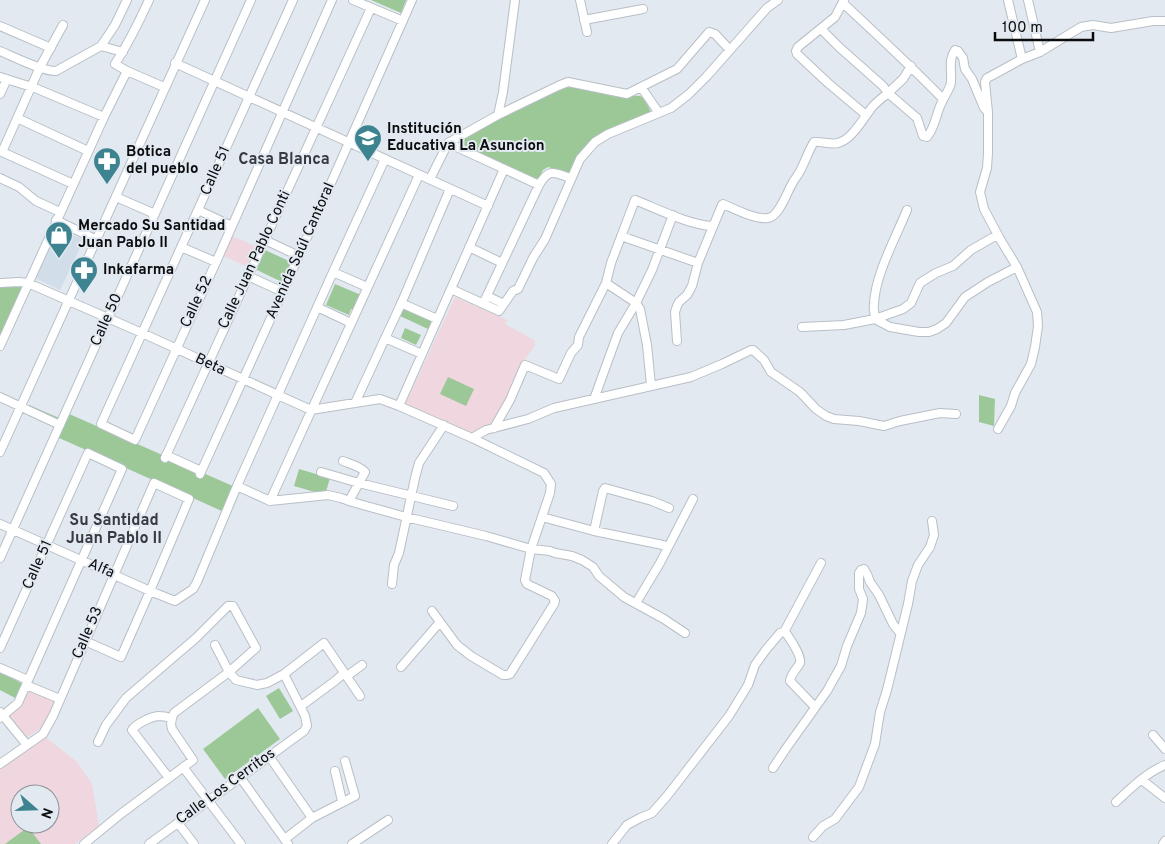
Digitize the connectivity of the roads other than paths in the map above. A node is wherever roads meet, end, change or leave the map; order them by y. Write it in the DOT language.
graph roads {
  1 [pos="127,0"];
  2 [pos="149,0"];
  3 [pos="205,0"];
  4 [pos="251,0"];
  5 [pos="293,0"];
  6 [pos="332,0"];
  7 [pos="353,0"];
  8 [pos="412,0"];
  9 [pos="515,0"];
  10 [pos="580,0"];
  11 [pos="778,0"];
  12 [pos="1008,0"];
  13 [pos="1028,0"];
  14 [pos="844,2"];
  15 [pos="371,8"];
  16 [pos="643,9"];
  17 [pos="584,20"];
  18 [pos="403,21"];
  19 [pos="1165,21"];
  20 [pos="63,25"];
  21 [pos="0,26"];
  22 [pos="821,29"];
  23 [pos="587,32"];
  24 [pos="101,46"];
  25 [pos="51,48"];
  26 [pos="730,50"];
  27 [pos="0,51"];
  28 [pos="123,52"];
  29 [pos="1040,52"];
  30 [pos="1022,59"];
  31 [pos="175,63"];
  32 [pos="911,66"];
  33 [pos="40,67"];
  34 [pos="127,70"];
  35 [pos="3,78"];
  36 [pos="215,81"];
  37 [pos="32,86"];
  38 [pos="164,87"];
  39 [pos="641,87"];
  40 [pos="888,93"];
  41 [pos="0,94"];
  42 [pos="249,96"];
  43 [pos="943,99"];
  44 [pos="283,112"];
  45 [pos="988,112"];
  46 [pos="659,113"];
  47 [pos="498,115"];
  48 [pos="104,116"];
  49 [pos="866,116"];
  50 [pos="17,118"];
  51 [pos="316,127"];
  52 [pos="349,142"];
  53 [pos="448,143"];
  54 [pos="88,151"];
  55 [pos="1,152"];
  56 [pos="385,159"];
  57 [pos="504,169"];
  58 [pos="419,175"];
  59 [pos="0,178"];
  60 [pos="571,178"];
  61 [pos="430,180"];
  62 [pos="73,184"];
  63 [pos="539,185"];
  64 [pos="450,189"];
  65 [pos="116,196"];
  66 [pos="488,206"];
  67 [pos="198,210"];
  68 [pos="908,210"];
  69 [pos="60,212"];
  70 [pos="155,214"];
  71 [pos="673,215"];
  72 [pos="56,220"];
  73 [pos="232,226"];
  74 [pos="713,226"];
  75 [pos="997,235"];
  76 [pos="622,236"];
  77 [pos="97,240"];
  78 [pos="264,240"];
  79 [pos="181,246"];
  80 [pos="469,247"];
  81 [pos="660,249"];
  82 [pos="299,256"];
  83 [pos="216,262"];
  84 [pos="502,263"];
  85 [pos="698,263"];
  86 [pos="1017,267"];
  87 [pos="333,272"];
  88 [pos="248,276"];
  89 [pos="0,283"];
  90 [pos="606,283"];
  91 [pos="28,284"];
  92 [pos="367,288"];
  93 [pos="450,289"];
  94 [pos="283,292"];
  95 [pos="487,296"];
  96 [pos="69,301"];
  97 [pos="401,303"];
  98 [pos="636,303"];
  99 [pos="483,304"];
  100 [pos="504,304"];
  101 [pos="317,307"];
  102 [pos="108,318"];
  103 [pos="875,319"];
  104 [pos="437,320"];
  105 [pos="351,323"];
  106 [pos="802,327"];
  107 [pos="142,333"];
  108 [pos="385,338"];
  109 [pos="677,341"];
  110 [pos="0,346"];
  111 [pos="176,349"];
  112 [pos="422,354"];
  113 [pos="208,364"];
  114 [pos="243,380"];
  115 [pos="651,385"];
  116 [pos="278,395"];
  117 [pos="0,397"];
  118 [pos="594,399"];
  119 [pos="355,403"];
  120 [pos="399,406"];
  121 [pos="20,407"];
  122 [pos="311,410"];
  123 [pos="956,414"];
  124 [pos="60,425"];
  125 [pos="444,425"];
  126 [pos="494,428"];
  127 [pos="998,429"];
  128 [pos="472,438"];
  129 [pos="134,440"];
  130 [pos="0,452"];
  131 [pos="343,462"];
  132 [pos="201,472"];
  133 [pos="321,472"];
  134 [pos="359,483"];
  135 [pos="237,486"];
  136 [pos="412,496"];
  137 [pos="270,500"];
  138 [pos="693,500"];
  139 [pos="349,501"];
  140 [pos="453,506"];
  141 [pos="669,508"];
  142 [pos="406,517"];
  143 [pos="542,517"];
  144 [pos="932,521"];
  145 [pos="0,524"];
  146 [pos="12,530"];
  147 [pos="594,531"];
  148 [pos="47,545"];
  149 [pos="663,545"];
  150 [pos="531,549"];
  151 [pos="0,558"];
  152 [pos="81,561"];
  153 [pos="821,563"];
  154 [pos="114,575"];
  155 [pos="392,584"];
  156 [pos="150,591"];
  157 [pos="636,603"];
  158 [pos="432,611"];
  159 [pos="440,622"];
  160 [pos="784,632"];
  161 [pos="685,633"];
  162 [pos="900,633"];
  163 [pos="85,641"];
  164 [pos="215,645"];
  165 [pos="0,648"];
  166 [pos="362,665"];
  167 [pos="401,667"];
  168 [pos="0,668"];
  169 [pos="228,672"];
  170 [pos="284,674"];
  171 [pos="345,675"];
  172 [pos="27,683"];
  173 [pos="360,696"];
  174 [pos="60,699"];
  175 [pos="301,706"];
  176 [pos="815,707"];
  177 [pos="1,715"];
  178 [pos="172,718"];
  179 [pos="1153,735"];
  180 [pos="98,742"];
  181 [pos="27,745"];
  182 [pos="1165,749"];
  183 [pos="269,756"];
  184 [pos="345,761"];
  185 [pos="0,764"];
  186 [pos="1165,764"];
  187 [pos="184,767"];
  188 [pos="773,768"];
  189 [pos="335,771"];
  190 [pos="169,778"];
  191 [pos="240,778"];
  192 [pos="1142,780"];
  193 [pos="1165,798"];
  194 [pos="209,800"];
  195 [pos="342,802"];
  196 [pos="1116,802"];
  197 [pos="312,818"];
  198 [pos="388,820"];
  199 [pos="178,822"];
  200 [pos="813,837"];
  201 [pos="1165,841"];
  202 [pos="286,842"];
  203 [pos="356,843"];
  204 [pos="84,844"];
  205 [pos="149,844"];
  206 [pos="194,844"];
  207 [pos="240,844"];
  208 [pos="612,844"];
  209 [pos="1163,844"];
  1 -- 24 [label="street"];
  2 -- 28 [label="street"];
  3 -- 31 [label="street"];
  4 -- 36 [label="street, Calle 50"];
  5 -- 42 [label="street, Calle 51"];
  6 -- 44 [label="street, Calle 52"];
  7 -- 15 [label="street"];
  8 -- 18 [label="street, Avenida Saúl Cantoral"];
  9 -- 47 [label="street"];
  10 -- 17 [label="street"];
  11 -- 26 [label="street"];
  12 -- 30 [label="street"];
  13 -- 29 [label="street"];
  14 -- 22 [label="street"];
  14 -- 32 [label="street"];
  15 -- 18 [label="street"];
  15 -- 51 [label="street, Calle Juan Pablo Conti"];
  16 -- 17 [label="street"];
  17 -- 23 [label="street"];
  18 -- 52 [label="street, Avenida Saúl Cantoral"];
  19 -- 29 [label="street"];
  20 -- 25 [label="street"];
  21 -- 25 [label="street"];
  22 -- 40 [label="street"];
  22 -- 49 [label="street"];
  24 -- 28 [label="street"];
  24 -- 33 [label="street"];
  25 -- 33 [label="street"];
  26 -- 39 [label="street"];
  26 -- 46 [label="street"];
  27 -- 33 [label="street"];
  28 -- 34 [label="street"];
  29 -- 30 [label="street"];
  30 -- 45 [label="street"];
  31 -- 36 [label="street"];
  31 -- 38 [label="street"];
  32 -- 40 [label="street"];
  32 -- 43 [label="street"];
  33 -- 37 [label="street"];
  34 -- 38 [label="street"];
  34 -- 48 [label="street"];
  35 -- 37 [label="street"];
  35 -- 41 [label="street"];
  36 -- 42 [label="street"];
  36 -- 70 [label="street, Calle 50"];
  37 -- 48 [label="street"];
  37 -- 50 [label="street"];
  38 -- 65 [label="street"];
  39 -- 46 [label="street"];
  39 -- 47 [label="street"];
  40 -- 43 [label="street"];
  40 -- 49 [label="street"];
  42 -- 44 [label="street"];
  42 -- 67 [label="street, Calle 51"];
  43 -- 45 [label="street"];
  44 -- 51 [label="street"];
  44 -- 73 [label="street, Calle 52"];
  45 -- 75 [label="street"];
  46 -- 60 [label="street"];
  47 -- 53 [label="street"];
  48 -- 54 [label="street"];
  49 -- 74 [label="street"];
  50 -- 54 [label="street"];
  50 -- 55 [label="street"];
  51 -- 52 [label="street"];
  51 -- 78 [label="street, Calle Juan Pablo Conti"];
  52 -- 56 [label="street"];
  52 -- 82 [label="street, Avenida Saúl Cantoral"];
  53 -- 57 [label="street"];
  53 -- 61 [label="street"];
  54 -- 62 [label="street"];
  55 -- 62 [label="street"];
  56 -- 58 [label="street"];
  56 -- 87 [label="street"];
  57 -- 63 [label="street"];
  57 -- 66 [label="street"];
  58 -- 61 [label="street"];
  58 -- 92 [label="street"];
  59 -- 69 [label="street"];
  60 -- 63 [label="street"];
  60 -- 100 [label="street"];
  61 -- 64 [label="street"];
  62 -- 69 [label="street"];
  63 -- 84 [label="street"];
  64 -- 66 [label="street"];
  64 -- 97 [label="street"];
  65 -- 70 [label="street"];
  65 -- 77 [label="street"];
  66 -- 80 [label="street"];
  67 -- 73 [label="street"];
  67 -- 79 [label="street, Calle 51"];
  68 -- 103 [label="street"];
  69 -- 72 [label="street"];
  70 -- 102 [label="street, Calle 50"];
  71 -- 74 [label="street"];
  71 -- 76 [label="street"];
  71 -- 81 [label="street"];
  72 -- 77 [label="street"];
  72 -- 91 [label="street"];
  73 -- 83 [label="street, Calle 52"];
  74 -- 85 [label="street"];
  75 -- 86 [label="street"];
  75 -- 103 [label="street"];
  76 -- 81 [label="street"];
  76 -- 90 [label="street"];
  77 -- 96 [label="street"];
  78 -- 82 [label="street"];
  78 -- 88 [label="street, Calle Juan Pablo Conti"];
  79 -- 83 [label="street"];
  79 -- 107 [label="street, Calle 51"];
  80 -- 84 [label="street"];
  80 -- 93 [label="street"];
  81 -- 85 [label="street"];
  81 -- 98 [label="street"];
  82 -- 94 [label="street, Avenida Saúl Cantoral"];
  83 -- 111 [label="street, Calle 52"];
  84 -- 95 [label="street"];
  85 -- 109 [label="street"];
  86 -- 103 [label="street"];
  86 -- 127 [label="street"];
  87 -- 92 [label="street"];
  87 -- 101 [label="street"];
  88 -- 94 [label="street"];
  88 -- 113 [label="street, Calle Juan Pablo Conti"];
  89 -- 91 [label="street, Beta"];
  90 -- 98 [label="street"];
  90 -- 126 [label="street"];
  91 -- 96 [label="street, Beta"];
  91 -- 110 [label="street"];
  92 -- 105 [label="street"];
  93 -- 99 [label="street"];
  93 -- 104 [label="street"];
  94 -- 114 [label="street, Avenida Saúl Cantoral"];
  95 -- 99 [label="street"];
  95 -- 100 [label="street"];
  96 -- 102 [label="street, Beta"];
  96 -- 121 [label="street"];
  97 -- 104 [label="street"];
  97 -- 108 [label="street"];
  98 -- 115 [label="street"];
  98 -- 118 [label="street"];
  99 -- 100 [label="street"];
  101 -- 105 [label="street"];
  101 -- 116 [label="street"];
  102 -- 107 [label="street, Beta"];
  102 -- 124 [label="street, Calle 50"];
  103 -- 106 [label="street"];
  104 -- 112 [label="street"];
  105 -- 122 [label="street"];
  107 -- 111 [label="street, Beta"];
  107 -- 129 [label="street, Calle 51"];
  108 -- 112 [label="street"];
  108 -- 119 [label="street"];
  111 -- 113 [label="street, Beta"];
  111 -- 129 [label="street, Calle 52"];
  112 -- 120 [label="street"];
  113 -- 114 [label="street, Beta"];
  113 -- 132 [label="street, Calle Juan Pablo Conti"];
  114 -- 116 [label="street, Beta"];
  114 -- 132 [label="street, Avenida Saúl Cantoral"];
  115 -- 118 [label="street"];
  115 -- 123 [label="street"];
  116 -- 122 [label="street, Beta"];
  116 -- 135 [label="street"];
  117 -- 121 [label="street"];
  118 -- 126 [label="street"];
  119 -- 120 [label="street"];
  119 -- 122 [label="street"];
  120 -- 125 [label="street"];
  121 -- 124 [label="street"];
  121 -- 130 [label="street"];
  122 -- 137 [label="street"];
  124 -- 146 [label="street, Calle 50"];
  125 -- 128 [label="street"];
  125 -- 136 [label="street"];
  126 -- 128 [label="street"];
  128 -- 143 [label="street"];
  131 -- 134 [label="street"];
  133 -- 134 [label="street"];
  134 -- 136 [label="street"];
  134 -- 139 [label="street"];
  135 -- 137 [label="street"];
  135 -- 156 [label="street, Alfa"];
  136 -- 140 [label="street"];
  136 -- 142 [label="street"];
  137 -- 139 [label="street"];
  138 -- 157 [label="street"];
  139 -- 142 [label="street"];
  141 -- 147 [label="street"];
  142 -- 150 [label="street"];
  142 -- 155 [label="street"];
  143 -- 147 [label="street"];
  143 -- 150 [label="street"];
  144 -- 162 [label="street"];
  145 -- 146 [label="street, Alfa"];
  146 -- 148 [label="street, Alfa"];
  146 -- 151 [label="street, Calle 50"];
  147 -- 149 [label="street"];
  148 -- 152 [label="street, Alfa"];
  148 -- 152 [label="street, Calle 51"];
  148 -- 165 [label="street, Calle 51"];
  150 -- 157 [label="street"];
  150 -- 159 [label="street"];
  152 -- 154 [label="street, Alfa"];
  152 -- 172 [label="street"];
  153 -- 160 [label="street"];
  154 -- 156 [label="street, Alfa"];
  154 -- 156 [label="street, Calle 53"];
  154 -- 163 [label="street, Calle 53"];
  156 -- 163 [label="street"];
  157 -- 161 [label="street"];
  158 -- 159 [label="street"];
  159 -- 167 [label="street"];
  160 -- 176 [label="street"];
  160 -- 208 [label="street"];
  162 -- 176 [label="street"];
  162 -- 200 [label="street"];
  163 -- 174 [label="street, Calle 53"];
  164 -- 169 [label="street"];
  166 -- 171 [label="street"];
  168 -- 172 [label="street"];
  169 -- 170 [label="street"];
  169 -- 178 [label="street"];
  169 -- 180 [label="street"];
  170 -- 171 [label="street"];
  170 -- 175 [label="street"];
  171 -- 173 [label="street"];
  171 -- 175 [label="street"];
  172 -- 174 [label="street"];
  172 -- 177 [label="street"];
  174 -- 181 [label="street, Calle 53"];
  175 -- 183 [label="street, Calle Los Cerritos"];
  176 -- 188 [label="street"];
  177 -- 181 [label="street"];
  178 -- 187 [label="street"];
  178 -- 190 [label="street"];
  179 -- 182 [label="street"];
  181 -- 185 [label="street, Calle 53"];
  183 -- 191 [label="street, Calle Los Cerritos"];
  183 -- 197 [label="street"];
  184 -- 195 [label="street"];
  186 -- 192 [label="street"];
  187 -- 190 [label="street"];
  187 -- 194 [label="street"];
  189 -- 195 [label="street"];
  190 -- 204 [label="street"];
  191 -- 194 [label="street, Calle Los Cerritos"];
  191 -- 202 [label="street"];
  192 -- 193 [label="street"];
  192 -- 196 [label="street"];
  194 -- 199 [label="street, Calle Los Cerritos"];
  194 -- 207 [label="street"];
  195 -- 197 [label="street"];
  197 -- 202 [label="street"];
  198 -- 203 [label="street"];
  199 -- 205 [label="street, Calle Los Cerritos"];
  199 -- 206 [label="street"];
  201 -- 209 [label="street"];
}
